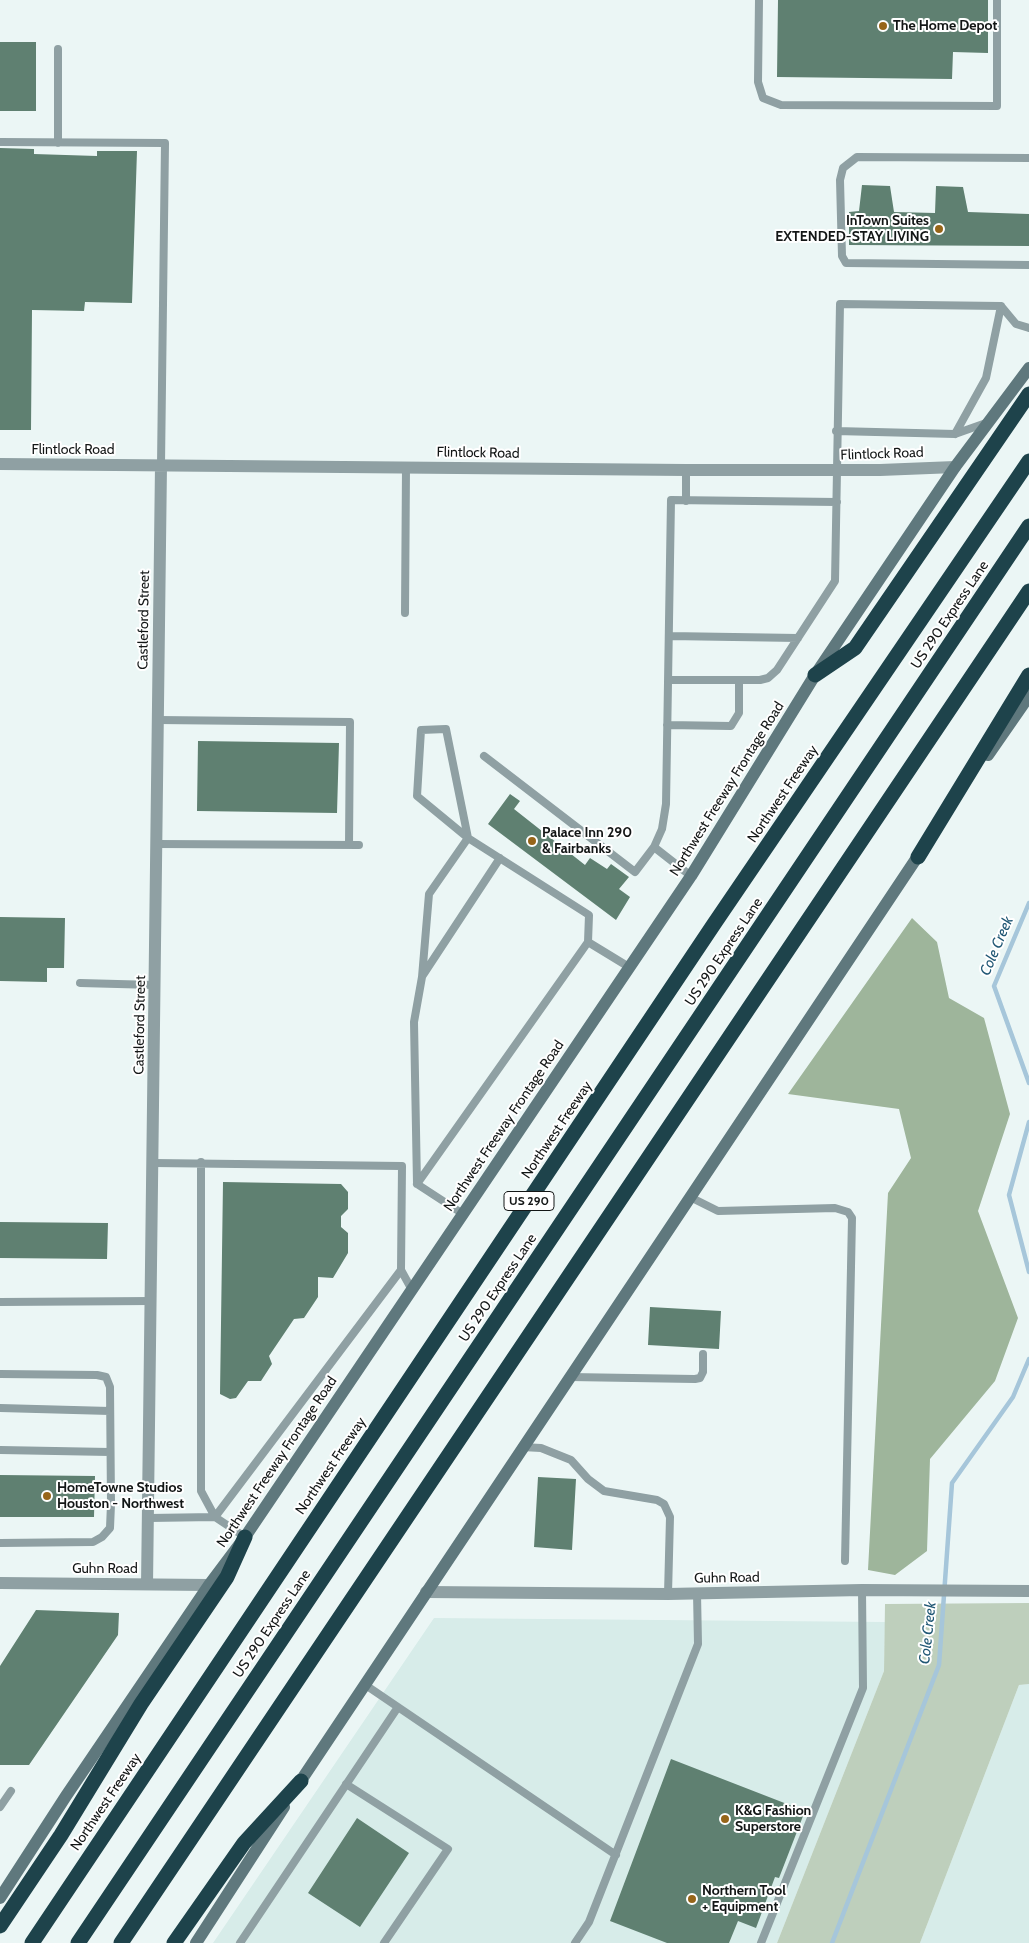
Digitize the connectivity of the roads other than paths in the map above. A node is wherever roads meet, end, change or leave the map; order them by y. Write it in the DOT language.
graph roads {
  1 [pos="759,0"];
  2 [pos="997,0"];
  3 [pos="58,49"];
  4 [pos="0,142"];
  5 [pos="58,143"];
  6 [pos="1029,158"];
  7 [pos="1029,265"];
  8 [pos="1001,306"];
  9 [pos="1029,328"];
  10 [pos="1029,368"];
  11 [pos="1029,394"];
  12 [pos="986,423"];
  13 [pos="836,431"];
  14 [pos="955,434"];
  15 [pos="1029,461"];
  16 [pos="0,464"];
  17 [pos="161,466"];
  18 [pos="406,467"];
  19 [pos="955,467"];
  20 [pos="686,470"];
  21 [pos="838,470"];
  22 [pos="686,501"];
  23 [pos="837,502"];
  24 [pos="1029,526"];
  25 [pos="1029,591"];
  26 [pos="405,613"];
  27 [pos="669,636"];
  28 [pos="798,638"];
  29 [pos="815,675"];
  30 [pos="1029,675"];
  31 [pos="668,680"];
  32 [pos="739,680"];
  33 [pos="1029,696"];
  34 [pos="158,720"];
  35 [pos="667,726"];
  36 [pos="484,756"];
  37 [pos="468,838"];
  38 [pos="157,844"];
  39 [pos="349,845"];
  40 [pos="359,845"];
  41 [pos="654,846"];
  42 [pos="918,856"];
  43 [pos="500,858"];
  44 [pos="691,876"];
  45 [pos="588,942"];
  46 [pos="629,966"];
  47 [pos="422,978"];
  48 [pos="80,983"];
  49 [pos="155,985"];
  50 [pos="201,1162"];
  51 [pos="154,1163"];
  52 [pos="417,1184"];
  53 [pos="690,1197"];
  54 [pos="463,1214"];
  55 [pos="401,1270"];
  56 [pos="412,1290"];
  57 [pos="152,1301"];
  58 [pos="0,1302"];
  59 [pos="703,1354"];
  60 [pos="0,1374"];
  61 [pos="570,1377"];
  62 [pos="0,1408"];
  63 [pos="110,1411"];
  64 [pos="522,1447"];
  65 [pos="0,1450"];
  66 [pos="110,1452"];
  67 [pos="215,1517"];
  68 [pos="149,1518"];
  69 [pos="245,1537"];
  70 [pos="0,1543"];
  71 [pos="845,1561"];
  72 [pos="0,1583"];
  73 [pos="148,1584"];
  74 [pos="209,1585"];
  75 [pos="862,1590"];
  76 [pos="1029,1591"];
  77 [pos="426,1592"];
  78 [pos="697,1593"];
  79 [pos="668,1594"];
  80 [pos="364,1684"];
  81 [pos="398,1707"];
  82 [pos="301,1781"];
  83 [pos="346,1784"];
  84 [pos="11,1791"];
  85 [pos="0,1807"];
  86 [pos="616,1855"];
  87 [pos="2,1892"];
  88 [pos="0,1926"];
  89 [pos="32,1943"];
  90 [pos="78,1943"];
  91 [pos="121,1943"];
  92 [pos="174,1943"];
  93 [pos="196,1943"];
  94 [pos="240,1943"];
  95 [pos="384,1943"];
  96 [pos="575,1943"];
  97 [pos="761,1943"];
  1 -- 2 [label="lane"];
  3 -- 5 [label="lane"];
  4 -- 5 [label="lane"];
  5 -- 17 [label="lane"];
  6 -- 7 [label="lane"];
  8 -- 9 [label="lane"];
  8 -- 13 [label="lane"];
  8 -- 14 [label="lane"];
  10 -- 12 [label="main road, Northwest Freeway Frontage Road"];
  11 -- 29 [label="highway"];
  12 -- 14 [label="lane"];
  12 -- 19 [label="main road, Northwest Freeway Frontage Road"];
  13 -- 14 [label="lane"];
  13 -- 21 [label="lane"];
  15 -- 89 [label="highway, Northwest Freeway / US 290"];
  16 -- 17 [label="street, Flintlock Road"];
  17 -- 18 [label="street, Flintlock Road"];
  17 -- 34 [label="street, Castleford Street"];
  18 -- 20 [label="street, Flintlock Road"];
  18 -- 26 [label="lane"];
  19 -- 21 [label="street, Flintlock Road"];
  19 -- 29 [label="main road, Northwest Freeway Frontage Road"];
  20 -- 21 [label="street, Flintlock Road"];
  20 -- 22 [label="lane"];
  21 -- 23 [label="lane"];
  22 -- 23 [label="lane"];
  22 -- 27 [label="lane"];
  23 -- 28 [label="lane"];
  24 -- 90 [label="highway, US 290 Express Lane"];
  25 -- 91 [label="highway"];
  27 -- 28 [label="lane"];
  27 -- 31 [label="lane"];
  28 -- 32 [label="lane"];
  29 -- 44 [label="main road, Northwest Freeway Frontage Road"];
  30 -- 42 [label="highway"];
  31 -- 32 [label="lane"];
  31 -- 35 [label="lane"];
  32 -- 35 [label="lane"];
  33 -- 42 [label="main road"];
  34 -- 38 [label="street, Castleford Street"];
  34 -- 39 [label="lane"];
  35 -- 41 [label="lane"];
  36 -- 41 [label="lane"];
  37 -- 37 [label="lane"];
  37 -- 43 [label="lane"];
  37 -- 47 [label="lane"];
  38 -- 39 [label="lane"];
  38 -- 49 [label="street, Castleford Street"];
  39 -- 40 [label="lane"];
  41 -- 44 [label="lane"];
  42 -- 53 [label="main road"];
  43 -- 45 [label="lane"];
  43 -- 47 [label="lane"];
  44 -- 46 [label="main road, Northwest Freeway Frontage Road"];
  45 -- 46 [label="lane"];
  45 -- 52 [label="lane"];
  46 -- 54 [label="main road, Northwest Freeway Frontage Road"];
  47 -- 52 [label="lane"];
  48 -- 49 [label="lane"];
  49 -- 51 [label="street, Castleford Street"];
  50 -- 51 [label="lane"];
  50 -- 55 [label="lane"];
  50 -- 67 [label="lane"];
  51 -- 57 [label="street, Castleford Street"];
  52 -- 54 [label="lane"];
  53 -- 61 [label="main road"];
  53 -- 71 [label="lane"];
  54 -- 56 [label="main road, Northwest Freeway Frontage Road"];
  55 -- 56 [label="lane"];
  55 -- 67 [label="lane"];
  56 -- 69 [label="main road, Northwest Freeway Frontage Road"];
  57 -- 58 [label="lane"];
  57 -- 68 [label="street, Castleford Street"];
  59 -- 61 [label="lane"];
  60 -- 63 [label="lane"];
  61 -- 64 [label="main road"];
  62 -- 63 [label="lane"];
  63 -- 66 [label="lane"];
  64 -- 77 [label="main road"];
  64 -- 79 [label="lane"];
  65 -- 66 [label="lane"];
  66 -- 70 [label="lane"];
  67 -- 68 [label="lane"];
  67 -- 69 [label="lane"];
  68 -- 73 [label="street, Castleford Street"];
  69 -- 74 [label="main road, Northwest Freeway Frontage Road"];
  69 -- 88 [label="highway"];
  72 -- 73 [label="street, Guhn Road"];
  73 -- 74 [label="street, Guhn Road"];
  74 -- 87 [label="main road, Northwest Freeway Frontage Road"];
  75 -- 76 [label="street, Guhn Road"];
  75 -- 78 [label="street, Guhn Road"];
  75 -- 97 [label="lane"];
  77 -- 79 [label="street, Guhn Road"];
  77 -- 80 [label="main road"];
  78 -- 79 [label="street, Guhn Road"];
  78 -- 86 [label="lane"];
  80 -- 81 [label="lane"];
  80 -- 82 [label="main road"];
  81 -- 83 [label="lane"];
  81 -- 86 [label="lane"];
  82 -- 92 [label="highway"];
  82 -- 93 [label="main road"];
  83 -- 94 [label="lane"];
  83 -- 95 [label="lane"];
  84 -- 85 [label="lane"];
  86 -- 96 [label="lane"];
}
